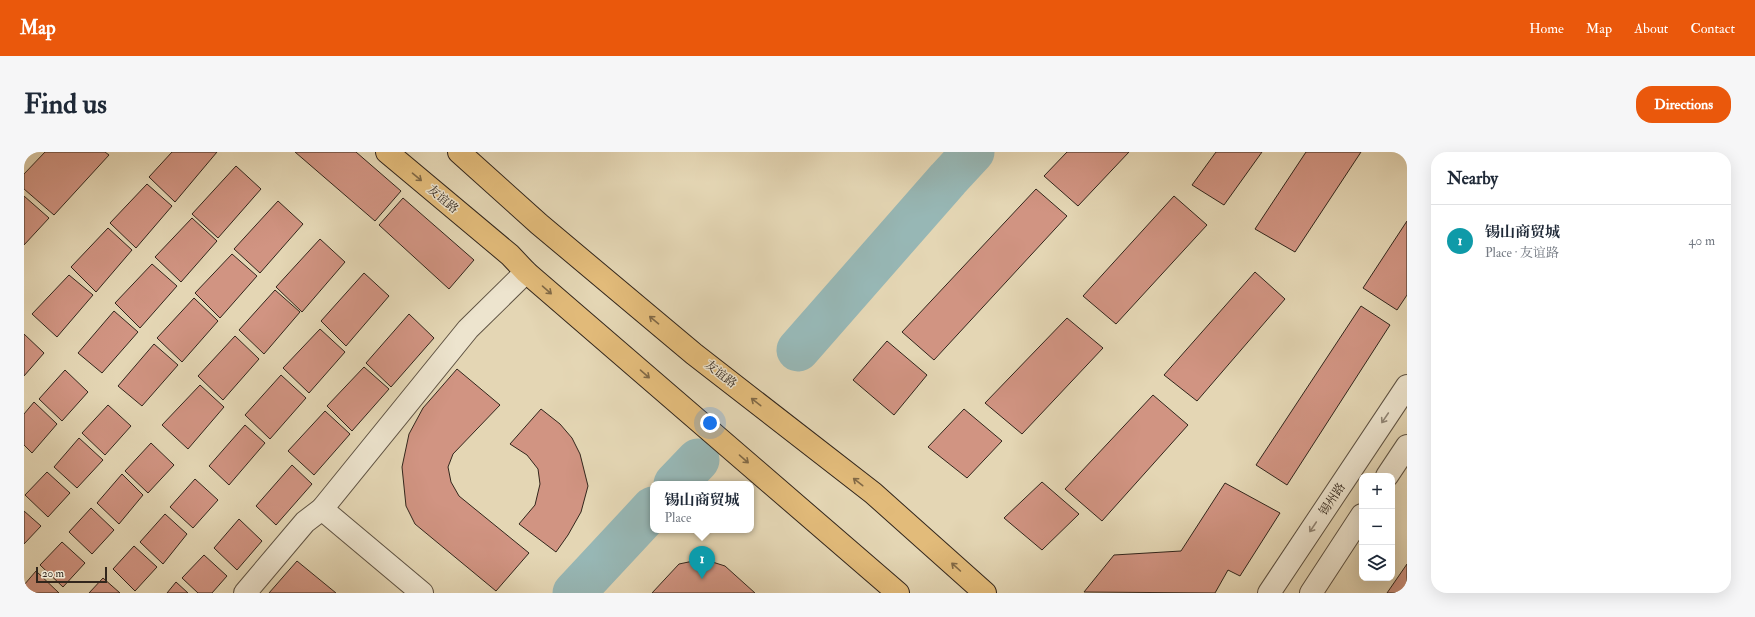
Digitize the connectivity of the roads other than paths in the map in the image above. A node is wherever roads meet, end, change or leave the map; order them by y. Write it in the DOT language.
graph roads {
  1 [pos="387,152"];
  2 [pos="459,152"];
  3 [pos="526,272"];
  4 [pos="1407,386"];
  5 [pos="1407,446"];
  6 [pos="1389,473"];
  7 [pos="322,509"];
  8 [pos="1359,520"];
  9 [pos="245,593"];
  10 [pos="422,593"];
  11 [pos="898,593"];
  12 [pos="985,593"];
  13 [pos="1269,593"];
  14 [pos="1311,593"];
  1 -- 3 [label="main road, 友谊路, one-way"];
  12 -- 2 [label="main road, 友谊路, one-way"];
  3 -- 7 [label="street"];
  3 -- 11 [label="main road, 友谊路, one-way"];
  4 -- 13 [label="street, 锡州路, one-way"];
  5 -- 6 [label="street"];
  7 -- 9 [label="street"];
  7 -- 10 [label="street"];
  8 -- 14 [label="street"];
}
